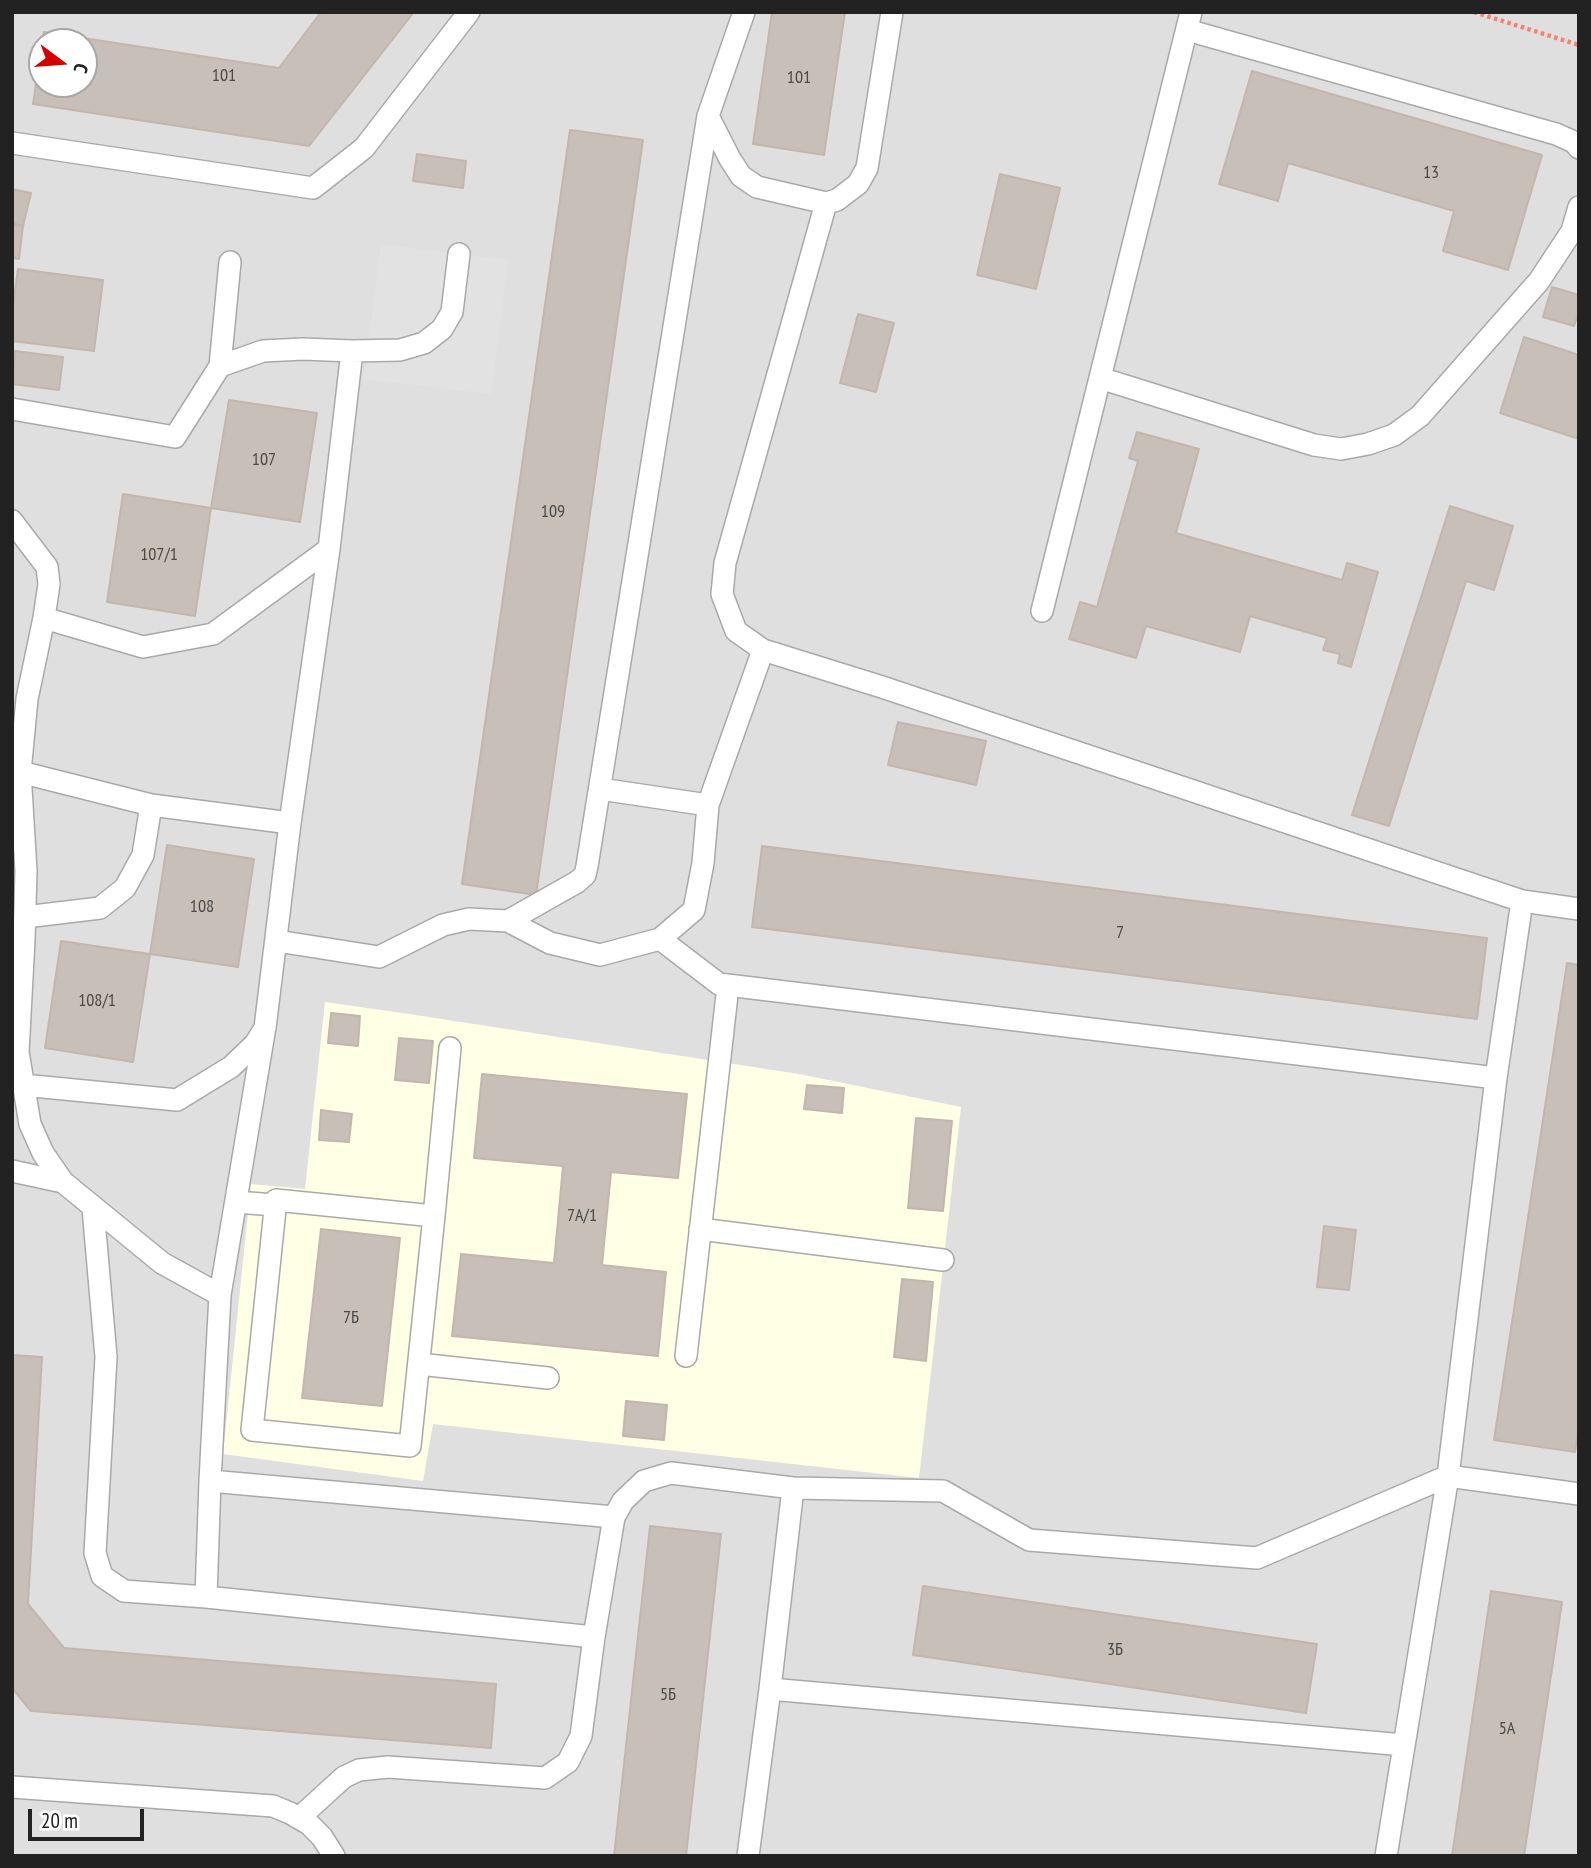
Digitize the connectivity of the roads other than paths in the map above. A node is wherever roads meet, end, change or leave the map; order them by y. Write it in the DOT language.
graph roads {
  1 [pos="469,12"];
  2 [pos="744,12"];
  3 [pos="892,12"];
  4 [pos="1189,21"];
  5 [pos="708,116"];
  6 [pos="12,143"];
  7 [pos="1579,148"];
  8 [pos="826,203"];
  9 [pos="1579,207"];
  10 [pos="459,254"];
  11 [pos="230,261"];
  12 [pos="352,351"];
  13 [pos="220,366"];
  14 [pos="1100,378"];
  15 [pos="12,410"];
  16 [pos="12,521"];
  17 [pos="329,549"];
  18 [pos="1042,611"];
  19 [pos="44,618"];
  20 [pos="763,650"];
  21 [pos="20,699"];
  22 [pos="20,772"];
  23 [pos="600,789"];
  24 [pos="151,804"];
  25 [pos="708,805"];
  26 [pos="290,823"];
  27 [pos="1522,901"];
  28 [pos="1579,908"];
  29 [pos="25,917"];
  30 [pos="508,921"];
  31 [pos="660,939"];
  32 [pos="277,941"];
  33 [pos="728,986"];
  34 [pos="265,1028"];
  35 [pos="450,1048"];
  36 [pos="1496,1078"];
  37 [pos="23,1085"];
  38 [pos="12,1171"];
  39 [pos="63,1182"];
  40 [pos="236,1202"];
  41 [pos="275,1205"];
  42 [pos="93,1208"];
  43 [pos="434,1216"];
  44 [pos="700,1228"];
  45 [pos="943,1260"];
  46 [pos="220,1295"];
  47 [pos="686,1356"];
  48 [pos="419,1364"];
  49 [pos="548,1378"];
  50 [pos="1448,1476"];
  51 [pos="210,1480"];
  52 [pos="793,1488"];
  53 [pos="1579,1494"];
  54 [pos="614,1517"];
  55 [pos="205,1597"];
  56 [pos="594,1637"];
  57 [pos="770,1689"];
  58 [pos="1404,1745"];
  59 [pos="12,1787"];
  60 [pos="299,1818"];
  61 [pos="334,1856"];
  62 [pos="748,1856"];
  63 [pos="1386,1856"];
  1 -- 6 [label="lane"];
  2 -- 5 [label="lane"];
  3 -- 8 [label="lane"];
  4 -- 7 [label="lane"];
  4 -- 14 [label="lane"];
  5 -- 8 [label="lane"];
  5 -- 23 [label="lane"];
  8 -- 20 [label="lane"];
  9 -- 14 [label="lane"];
  10 -- 12 [label="lane"];
  11 -- 13 [label="lane"];
  12 -- 13 [label="lane"];
  12 -- 17 [label="lane"];
  13 -- 15 [label="lane"];
  14 -- 18 [label="lane"];
  16 -- 19 [label="lane"];
  17 -- 19 [label="lane"];
  17 -- 26 [label="lane"];
  19 -- 21 [label="lane"];
  20 -- 25 [label="lane"];
  20 -- 27 [label="lane"];
  21 -- 22 [label="lane"];
  22 -- 24 [label="lane"];
  22 -- 29 [label="lane"];
  23 -- 25 [label="lane"];
  23 -- 30 [label="lane"];
  24 -- 26 [label="lane"];
  24 -- 29 [label="lane"];
  25 -- 31 [label="lane"];
  26 -- 32 [label="lane"];
  27 -- 28 [label="lane"];
  27 -- 36 [label="lane"];
  29 -- 37 [label="lane"];
  30 -- 31 [label="lane"];
  30 -- 32 [label="lane"];
  31 -- 33 [label="lane"];
  32 -- 34 [label="lane"];
  33 -- 36 [label="lane"];
  33 -- 44 [label="lane"];
  34 -- 37 [label="lane"];
  34 -- 40 [label="lane"];
  35 -- 43 [label="lane"];
  36 -- 50 [label="lane"];
  37 -- 39 [label="lane"];
  38 -- 39 [label="lane"];
  39 -- 42 [label="lane"];
  40 -- 41 [label="lane"];
  40 -- 46 [label="lane"];
  41 -- 43 [label="lane"];
  41 -- 48 [label="lane"];
  42 -- 46 [label="lane"];
  42 -- 55 [label="lane"];
  43 -- 48 [label="lane"];
  44 -- 45 [label="lane"];
  44 -- 47 [label="lane"];
  46 -- 51 [label="lane"];
  48 -- 49 [label="lane"];
  50 -- 52 [label="lane"];
  50 -- 53 [label="lane"];
  50 -- 58 [label="lane"];
  51 -- 54 [label="lane"];
  51 -- 55 [label="lane"];
  52 -- 54 [label="lane"];
  52 -- 57 [label="lane"];
  54 -- 56 [label="lane"];
  55 -- 56 [label="lane"];
  56 -- 60 [label="lane"];
  57 -- 58 [label="lane"];
  57 -- 62 [label="lane"];
  58 -- 63 [label="lane"];
  59 -- 60 [label="lane"];
  60 -- 61 [label="lane"];
}
